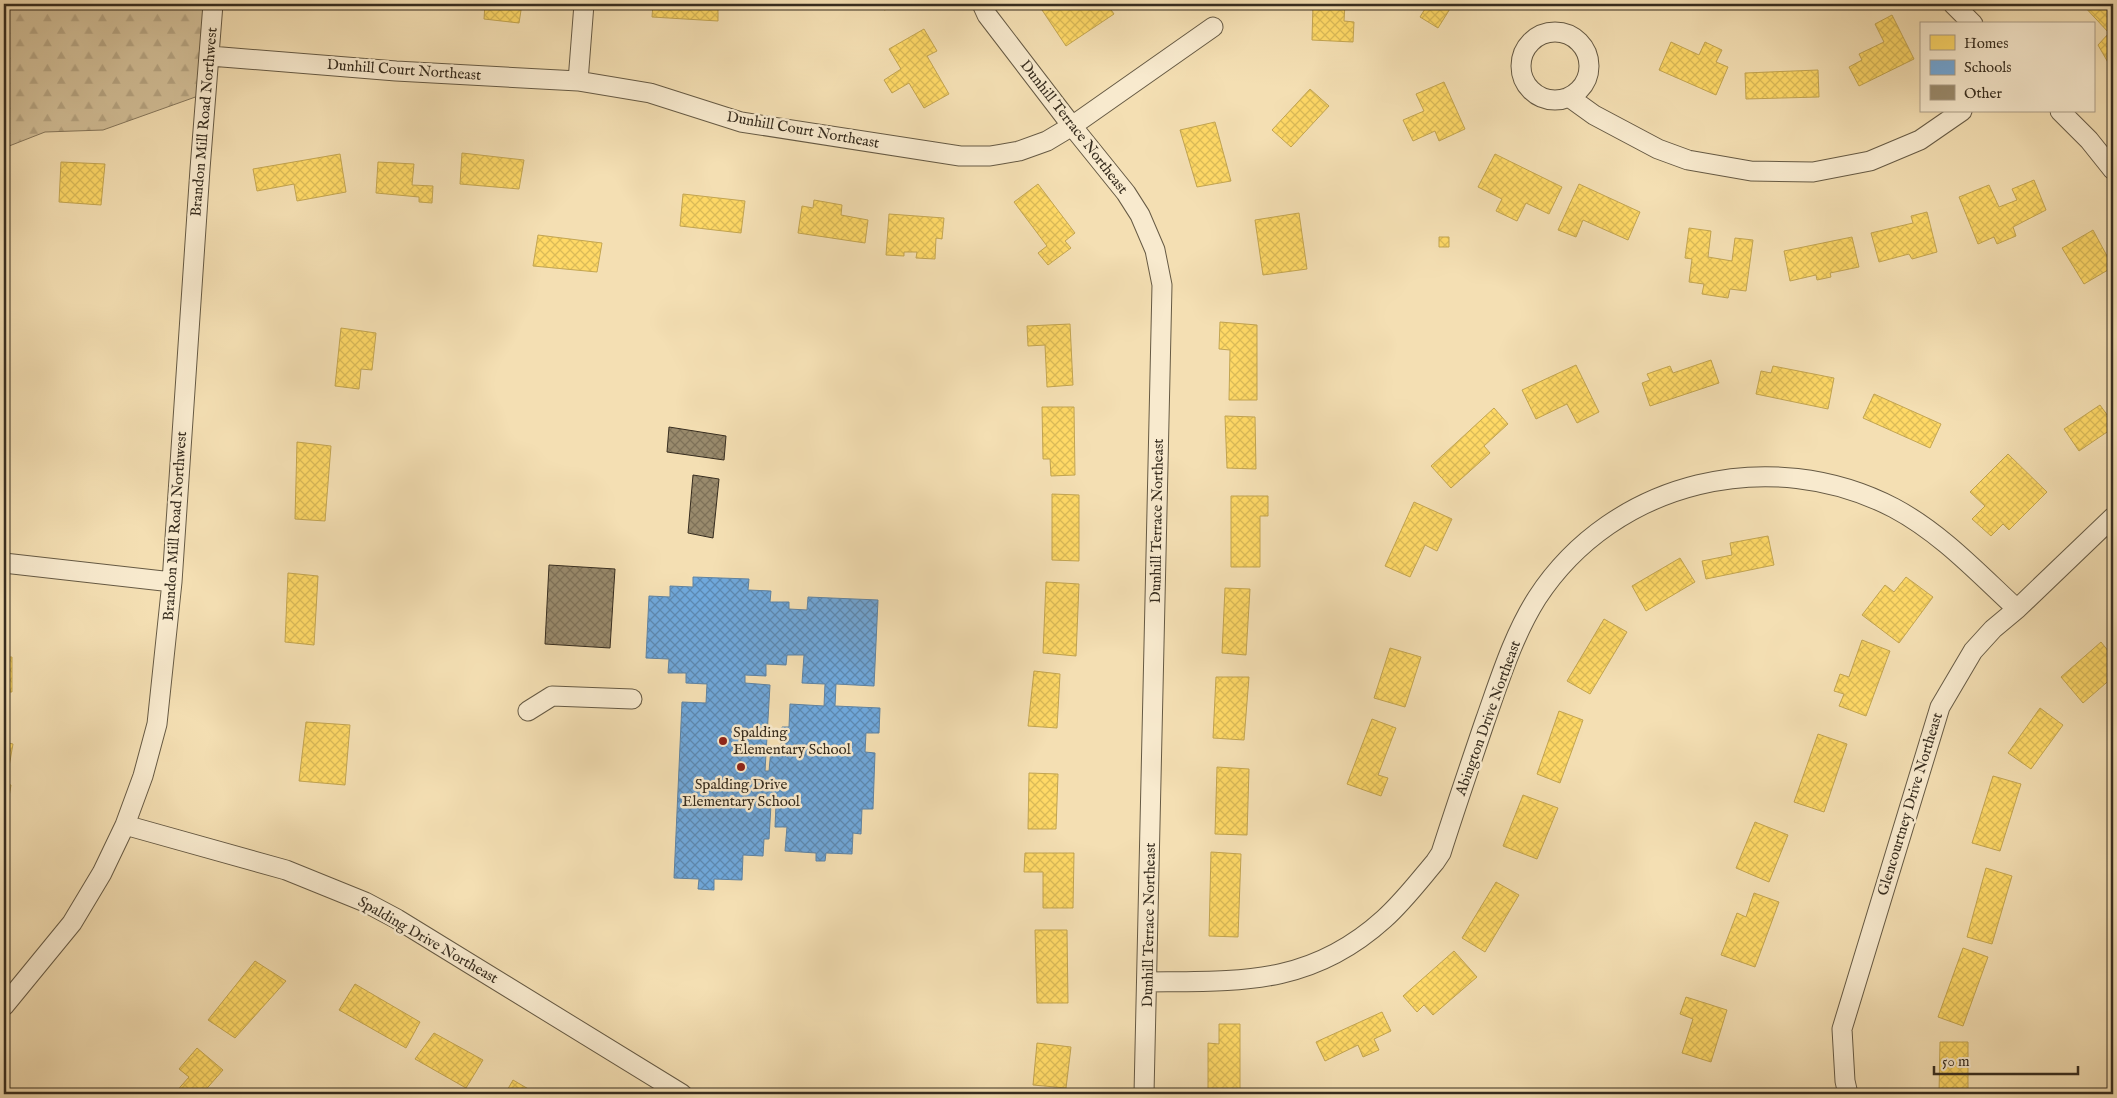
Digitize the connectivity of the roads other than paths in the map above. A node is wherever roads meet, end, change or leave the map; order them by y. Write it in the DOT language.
graph roads {
  1 [pos="213,4"];
  2 [pos="584,4"];
  3 [pos="982,4"];
  4 [pos="1953,4"];
  5 [pos="1971,22"];
  6 [pos="1213,26"];
  7 [pos="210,56"];
  8 [pos="578,81"];
  9 [pos="1569,97"];
  10 [pos="1961,112"];
  11 [pos="2061,112"];
  12 [pos="1072,126"];
  13 [pos="2113,170"];
  14 [pos="2113,517"];
  15 [pos="4,563"];
  16 [pos="172,582"];
  17 [pos="2017,609"];
  18 [pos="632,699"];
  19 [pos="528,711"];
  20 [pos="124,825"];
  21 [pos="1148,982"];
  22 [pos="4,1006"];
  23 [pos="682,1094"];
  24 [pos="1144,1094"];
  25 [pos="1848,1094"];
  1 -- 7 [label="street, Brandon Mill Road Northwest"];
  2 -- 8 [label="street"];
  3 -- 12 [label="street, Dunhill Terrace Northeast"];
  4 -- 5 [label="street"];
  6 -- 12 [label="street, Dunhill Court Northeast"];
  7 -- 8 [label="street, Dunhill Court Northeast"];
  7 -- 16 [label="street, Brandon Mill Road Northwest"];
  8 -- 12 [label="street, Dunhill Court Northeast"];
  9 -- 10 [label="street"];
  11 -- 13 [label="street"];
  12 -- 21 [label="street, Dunhill Terrace Northeast"];
  14 -- 17 [label="street, Glencourtney Drive Northeast"];
  15 -- 16 [label="street"];
  16 -- 20 [label="street, Brandon Mill Road Northwest"];
  17 -- 21 [label="street, Abington Drive Northeast"];
  17 -- 25 [label="street, Glencourtney Drive Northeast"];
  18 -- 19 [label="street"];
  20 -- 22 [label="street, Brandon Mill Road Northwest"];
  20 -- 23 [label="street, Spalding Drive Northeast"];
  21 -- 24 [label="street, Dunhill Terrace Northeast"];
}
